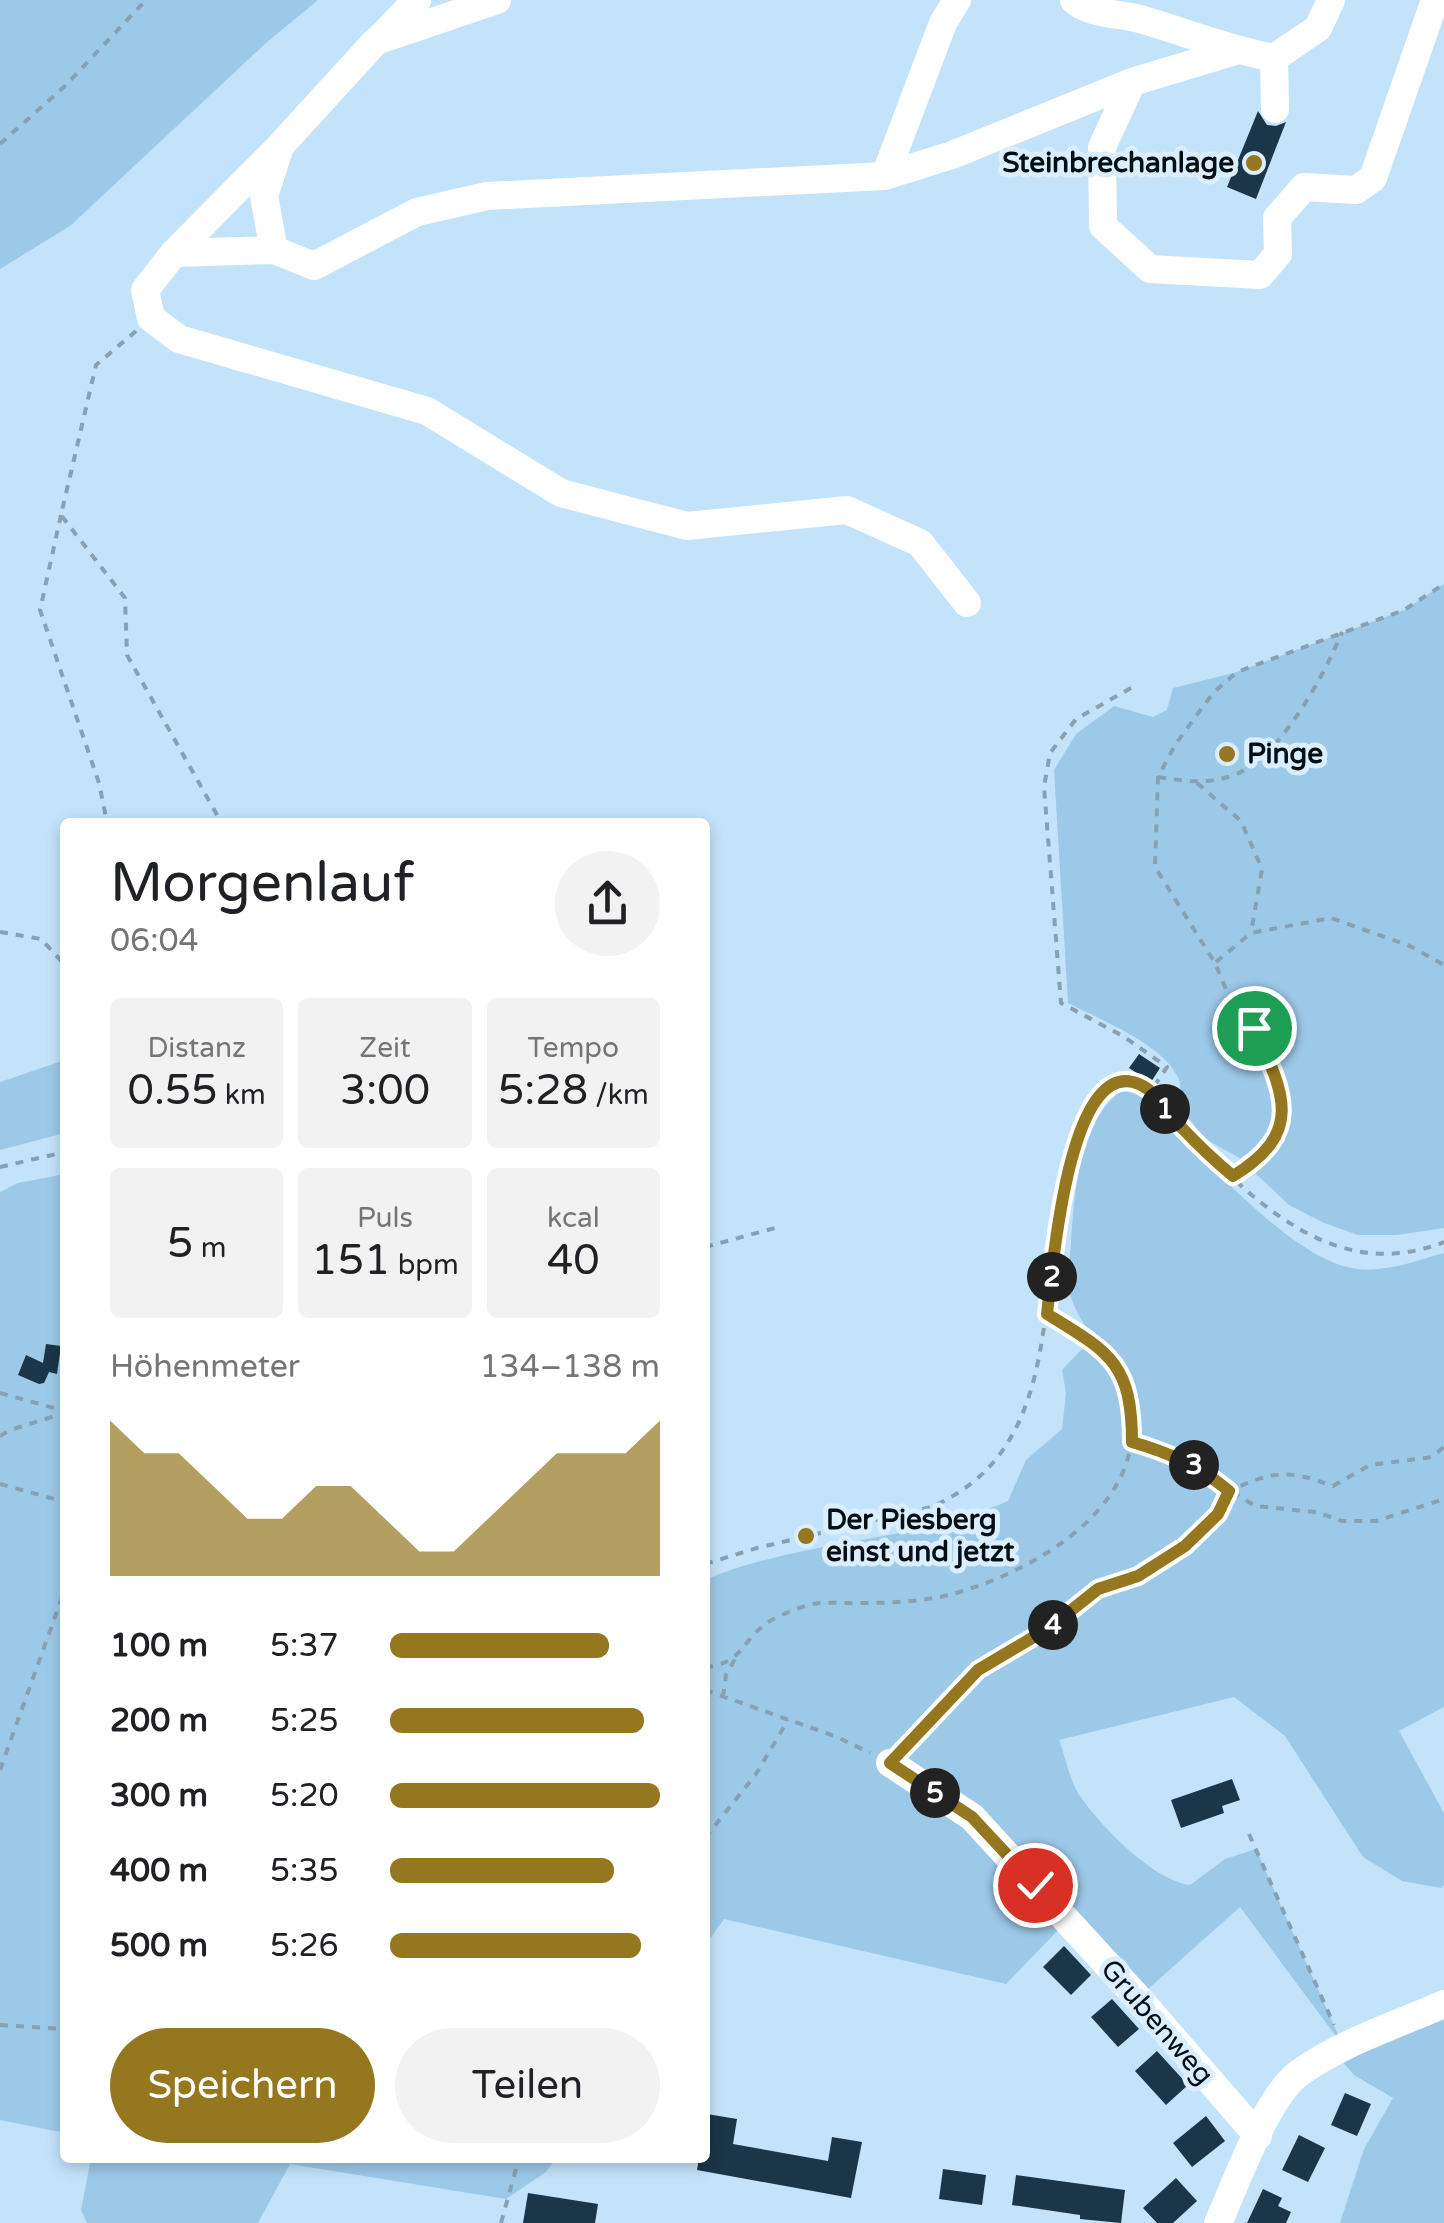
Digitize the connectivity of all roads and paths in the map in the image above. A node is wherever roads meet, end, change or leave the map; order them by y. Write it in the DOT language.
graph roads {
  1 [pos="146,0"];
  2 [pos="417,0"];
  3 [pos="496,0"];
  4 [pos="957,0"];
  5 [pos="1074,0"];
  6 [pos="1331,0"];
  7 [pos="1435,0"];
  8 [pos="1129,9"];
  9 [pos="376,42"];
  10 [pos="1235,50"];
  11 [pos="1274,58"];
  12 [pos="1132,82"];
  13 [pos="1274,109"];
  14 [pos="0,144"];
  15 [pos="280,147"];
  16 [pos="885,176"];
  17 [pos="274,250"];
  18 [pos="174,252"];
  19 [pos="151,318"];
  20 [pos="61,515"];
  21 [pos="1444,584"];
  22 [pos="967,604"];
  23 [pos="1342,632"];
  24 [pos="1131,688"];
  25 [pos="1158,777"];
  26 [pos="1196,783"];
  27 [pos="106,818"];
  28 [pos="220,818"];
  29 [pos="0,932"];
  30 [pos="1251,933"];
  31 [pos="60,960"];
  32 [pos="1215,964"];
  33 [pos="1444,965"];
  34 [pos="1150,1092"];
  35 [pos="60,1153"];
  36 [pos="0,1167"];
  37 [pos="1233,1176"];
  38 [pos="775,1228"];
  39 [pos="1444,1242"];
  40 [pos="710,1246"];
  41 [pos="1047,1314"];
  42 [pos="0,1393"];
  43 [pos="60,1411"];
  44 [pos="60,1414"];
  45 [pos="0,1436"];
  46 [pos="1132,1442"];
  47 [pos="1444,1447"];
  48 [pos="0,1484"];
  49 [pos="1229,1491"];
  50 [pos="1444,1499"];
  51 [pos="60,1501"];
  52 [pos="710,1562"];
  53 [pos="60,1603"];
  54 [pos="734,1659"];
  55 [pos="710,1666"];
  56 [pos="710,1692"];
  57 [pos="722,1697"];
  58 [pos="788,1720"];
  59 [pos="890,1763"];
  60 [pos="0,1770"];
  61 [pos="710,1832"];
  62 [pos="1250,1834"];
  63 [pos="1444,2004"];
  64 [pos="0,2025"];
  65 [pos="60,2029"];
  66 [pos="1344,2048"];
  67 [pos="1258,2136"];
  68 [pos="518,2163"];
  69 [pos="500,2223"];
  70 [pos="1218,2223"];
  1 -- 14 [label="path"];
  2 -- 9 [label="street"];
  3 -- 9 [label="street"];
  4 -- 16 [label="street"];
  5 -- 8 [label="street"];
  6 -- 11 [label="street"];
  7 -- 12 [label="street"];
  8 -- 10 [label="street"];
  9 -- 15 [label="street"];
  10 -- 11 [label="street"];
  10 -- 12 [label="street"];
  11 -- 13 [label="street"];
  12 -- 16 [label="street"];
  15 -- 17 [label="street"];
  15 -- 18 [label="street"];
  16 -- 17 [label="street"];
  17 -- 18 [label="street"];
  18 -- 19 [label="street"];
  19 -- 20 [label="path"];
  19 -- 22 [label="street"];
  20 -- 27 [label="path"];
  20 -- 28 [label="path"];
  21 -- 23 [label="path"];
  23 -- 25 [label="path"];
  23 -- 26 [label="path"];
  24 -- 34 [label="path"];
  25 -- 26 [label="path"];
  25 -- 32 [label="path"];
  26 -- 30 [label="path"];
  29 -- 31 [label="path"];
  30 -- 32 [label="path"];
  30 -- 33 [label="path"];
  32 -- 37 [label="path"];
  34 -- 37 [label="path"];
  34 -- 41 [label="path"];
  35 -- 36 [label="path"];
  37 -- 39 [label="path"];
  38 -- 40 [label="path"];
  41 -- 46 [label="path"];
  41 -- 52 [label="path"];
  42 -- 43 [label="path"];
  44 -- 45 [label="path"];
  46 -- 49 [label="path"];
  46 -- 54 [label="path"];
  47 -- 49 [label="path"];
  48 -- 51 [label="path"];
  49 -- 50 [label="path"];
  49 -- 59 [label="path"];
  53 -- 60 [label="path"];
  54 -- 55 [label="path"];
  54 -- 57 [label="path"];
  56 -- 57 [label="path"];
  57 -- 58 [label="path"];
  58 -- 59 [label="path"];
  58 -- 61 [label="path"];
  59 -- 67 [label="street, Grubenweg"];
  62 -- 66 [label="path"];
  63 -- 66 [label="street"];
  64 -- 65 [label="path"];
  66 -- 67 [label="street"];
  67 -- 70 [label="street"];
  68 -- 69 [label="path"];
}
